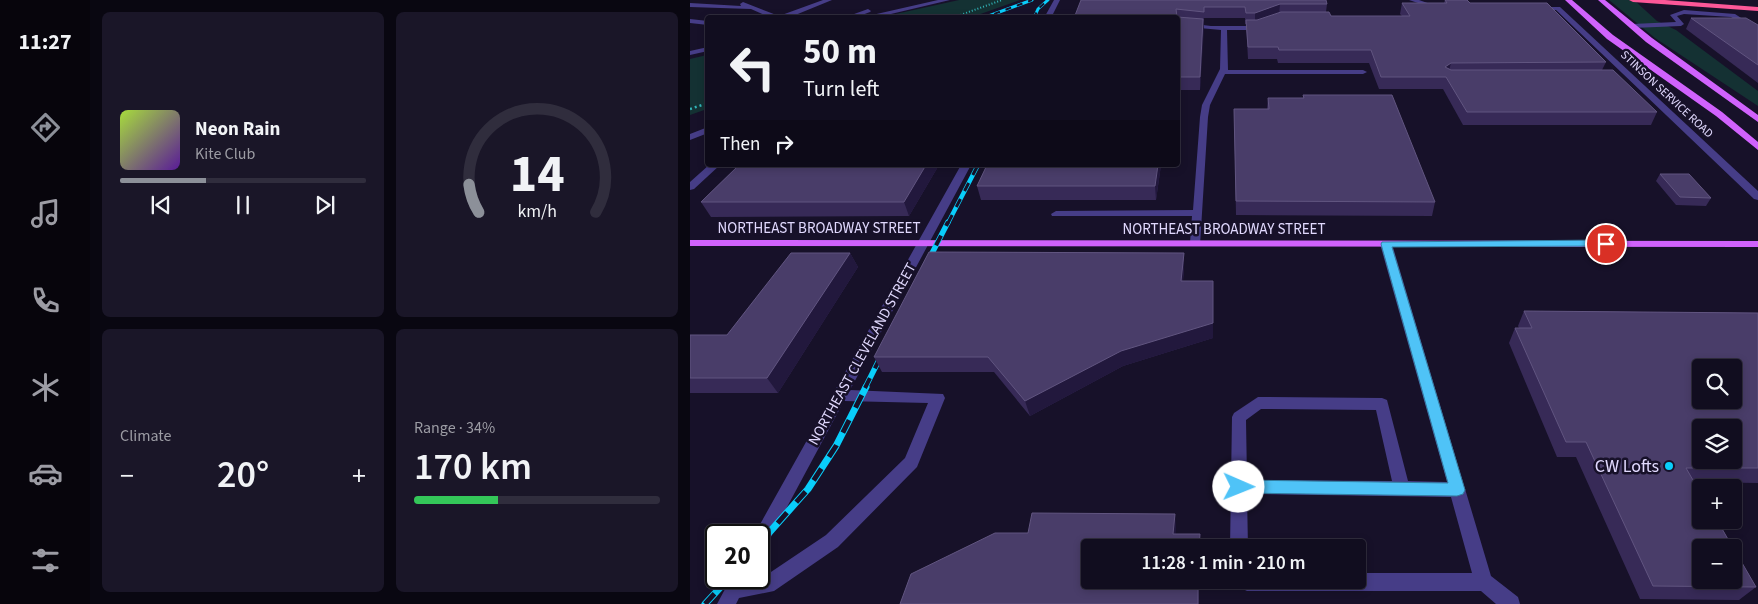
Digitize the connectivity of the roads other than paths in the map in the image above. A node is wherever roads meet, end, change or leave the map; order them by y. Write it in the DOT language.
graph roads {
  1 [pos="736,0"];
  2 [pos="824,0"];
  3 [pos="909,0"];
  4 [pos="947,0"];
  5 [pos="1057,0"];
  6 [pos="1412,0"];
  7 [pos="1568,0"];
  8 [pos="1601,0"];
  9 [pos="1633,0"];
  10 [pos="690,5"];
  11 [pos="1439,6"];
  12 [pos="749,8"];
  13 [pos="1526,8"];
  14 [pos="1758,9"];
  15 [pos="770,15"];
  16 [pos="786,15"];
  17 [pos="856,15"];
  18 [pos="876,15"];
  19 [pos="1049,15"];
  20 [pos="1271,22"];
  21 [pos="690,23"];
  22 [pos="705,23"];
  23 [pos="1180,24"];
  24 [pos="1632,26"];
  25 [pos="1224,28"];
  26 [pos="1758,32"];
  27 [pos="705,50"];
  28 [pos="690,53"];
  29 [pos="1223,72"];
  30 [pos="1363,72"];
  31 [pos="1758,119"];
  32 [pos="705,131"];
  33 [pos="690,137"];
  34 [pos="1758,146"];
  35 [pos="713,167"];
  36 [pos="965,167"];
  37 [pos="690,187"];
  38 [pos="1758,197"];
  39 [pos="1198,213"];
  40 [pos="1056,214"];
  41 [pos="690,243"];
  42 [pos="922,243"];
  43 [pos="1196,244"];
  44 [pos="1386,244"];
  45 [pos="1758,244"];
  46 [pos="839,395"];
  47 [pos="1239,487"];
  48 [pos="1402,488"];
  49 [pos="1457,490"];
  50 [pos="769,524"];
  51 [pos="1239,539"];
  52 [pos="1366,582"];
  53 [pos="1484,582"];
  54 [pos="734,591"];
  55 [pos="1511,604"];
  1 -- 12 [label="street"];
  2 -- 16 [label="street"];
  3 -- 17 [label="street"];
  4 -- 18 [label="street"];
  5 -- 19 [label="street"];
  6 -- 11 [label="street"];
  7 -- 34 [label="main road"];
  8 -- 24 [label="main road"];
  9 -- 14 [label="highway"];
  10 -- 12 [label="street"];
  12 -- 15 [label="street"];
  13 -- 38 [label="street, STINSON SERVICE ROAD"];
  20 -- 25 [label="street"];
  21 -- 22 [label="street"];
  23 -- 25 [label="street"];
  24 -- 26 [label="street"];
  24 -- 31 [label="main road"];
  25 -- 29 [label="street"];
  27 -- 28 [label="street"];
  29 -- 30 [label="street"];
  29 -- 39 [label="street"];
  32 -- 33 [label="street"];
  35 -- 37 [label="street"];
  36 -- 42 [label="street, NORTHEAST CLEVELAND STREET"];
  39 -- 40 [label="street"];
  39 -- 43 [label="street"];
  41 -- 42 [label="main road, NORTHEAST BROADWAY STREET"];
  42 -- 43 [label="main road, NORTHEAST BROADWAY STREET"];
  42 -- 46 [label="street, NORTHEAST CLEVELAND STREET"];
  43 -- 44 [label="main road, NORTHEAST BROADWAY STREET"];
  44 -- 45 [label="main road, NORTHEAST BROADWAY STREET"];
  44 -- 49 [label="street"];
  46 -- 50 [label="street, NORTHEAST CLEVELAND STREET"];
  46 -- 54 [label="street"];
  47 -- 48 [label="street"];
  47 -- 48 [label="street"];
  47 -- 51 [label="street"];
  48 -- 49 [label="street"];
  49 -- 53 [label="street"];
  52 -- 53 [label="street"];
  53 -- 55 [label="street"];
}
